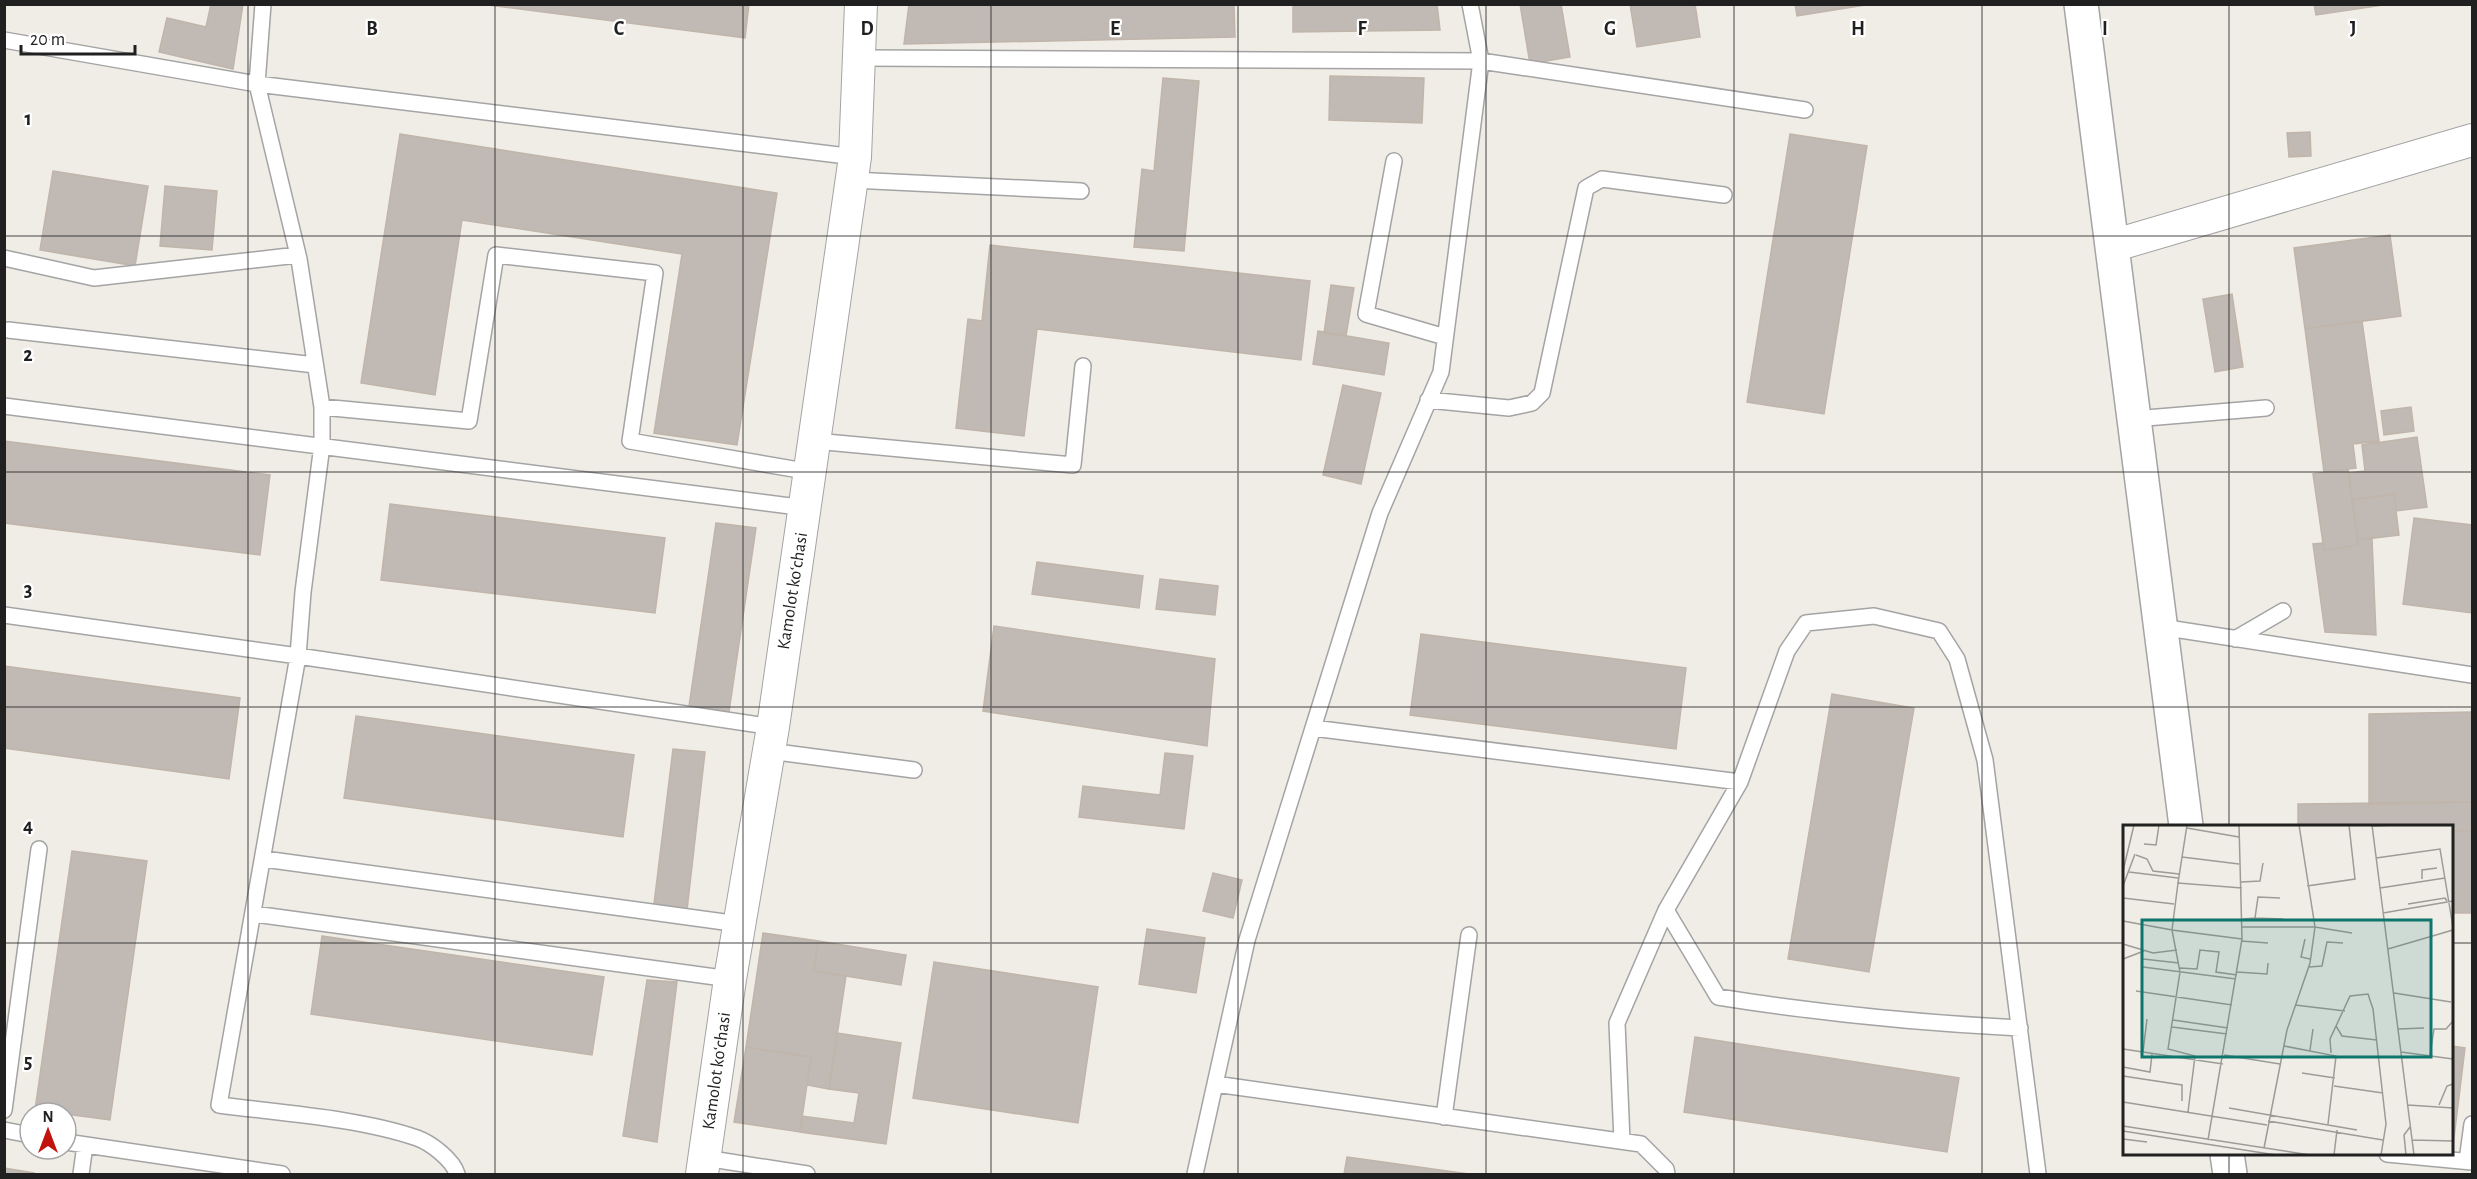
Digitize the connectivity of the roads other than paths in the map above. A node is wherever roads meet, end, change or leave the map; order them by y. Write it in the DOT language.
graph roads {
  1 [pos="263,4"];
  2 [pos="861,4"];
  3 [pos="1470,4"];
  4 [pos="2081,4"];
  5 [pos="4,39"];
  6 [pos="861,58"];
  7 [pos="1481,61"];
  8 [pos="257,84"];
  9 [pos="1805,110"];
  10 [pos="2472,140"];
  11 [pos="1394,161"];
  12 [pos="854,169"];
  13 [pos="1081,192"];
  14 [pos="1724,195"];
  15 [pos="2112,246"];
  16 [pos="298,255"];
  17 [pos="7,260"];
  18 [pos="8,330"];
  19 [pos="1444,337"];
  20 [pos="315,365"];
  21 [pos="1083,366"];
  22 [pos="1428,400"];
  23 [pos="4,406"];
  24 [pos="321,407"];
  25 [pos="2266,408"];
  26 [pos="2134,419"];
  27 [pos="815,441"];
  28 [pos="322,445"];
  29 [pos="811,472"];
  30 [pos="806,508"];
  31 [pos="2283,611"];
  32 [pos="4,615"];
  33 [pos="2161,627"];
  34 [pos="2235,639"];
  35 [pos="298,656"];
  36 [pos="2472,675"];
  37 [pos="1313,728"];
  38 [pos="771,739"];
  39 [pos="914,770"];
  40 [pos="1740,782"];
  41 [pos="2186,825"];
  42 [pos="39,849"];
  43 [pos="264,859"];
  44 [pos="1666,910"];
  45 [pos="254,914"];
  46 [pos="739,924"];
  47 [pos="1469,934"];
  48 [pos="730,979"];
  49 [pos="2020,1028"];
  50 [pos="1215,1084"];
  51 [pos="4,1110"];
  52 [pos="1444,1116"];
  53 [pos="2472,1125"];
  54 [pos="1622,1141"];
  55 [pos="78,1144"];
  56 [pos="85,1145"];
  57 [pos="2227,1155"];
  58 [pos="2397,1155"];
  59 [pos="2470,1162"];
  60 [pos="704,1166"];
  61 [pos="81,1174"];
  62 [pos="282,1174"];
  63 [pos="457,1174"];
  64 [pos="807,1174"];
  65 [pos="1195,1174"];
  66 [pos="1667,1174"];
  67 [pos="2038,1174"];
  68 [pos="2230,1174"];
  1 -- 8 [label="lane"];
  2 -- 6 [label="street, Kamolot koʻchasi"];
  3 -- 7 [label="lane"];
  4 -- 15 [label="street"];
  5 -- 8 [label="lane"];
  6 -- 7 [label="lane"];
  6 -- 12 [label="street, Kamolot koʻchasi"];
  7 -- 9 [label="lane"];
  7 -- 19 [label="lane"];
  8 -- 12 [label="lane"];
  8 -- 16 [label="lane"];
  10 -- 15 [label="street"];
  11 -- 19 [label="lane"];
  12 -- 13 [label="lane"];
  12 -- 27 [label="street, Kamolot koʻchasi"];
  14 -- 22 [label="lane"];
  15 -- 26 [label="street"];
  16 -- 17 [label="lane"];
  16 -- 20 [label="lane"];
  18 -- 20 [label="lane"];
  19 -- 22 [label="lane"];
  20 -- 24 [label="lane"];
  21 -- 27 [label="lane"];
  22 -- 37 [label="lane"];
  23 -- 28 [label="lane"];
  24 -- 28 [label="lane"];
  24 -- 29 [label="lane"];
  25 -- 26 [label="lane"];
  26 -- 33 [label="street"];
  27 -- 29 [label="street, Kamolot koʻchasi"];
  28 -- 30 [label="lane"];
  28 -- 35 [label="lane"];
  29 -- 30 [label="street, Kamolot koʻchasi"];
  30 -- 38 [label="street, Kamolot koʻchasi"];
  31 -- 34 [label="lane"];
  32 -- 35 [label="lane"];
  33 -- 34 [label="lane"];
  33 -- 41 [label="street"];
  34 -- 36 [label="lane"];
  35 -- 38 [label="lane"];
  35 -- 43 [label="lane"];
  37 -- 40 [label="lane"];
  37 -- 50 [label="lane"];
  38 -- 39 [label="lane"];
  38 -- 46 [label="street, Kamolot koʻchasi"];
  40 -- 44 [label="lane"];
  40 -- 49 [label="lane"];
  42 -- 51 [label="lane"];
  43 -- 45 [label="lane"];
  43 -- 46 [label="lane"];
  44 -- 49 [label="lane"];
  44 -- 54 [label="lane"];
  45 -- 48 [label="lane"];
  45 -- 63 [label="lane"];
  46 -- 48 [label="street, Kamolot koʻchasi"];
  47 -- 52 [label="lane"];
  48 -- 60 [label="street, Kamolot koʻchasi"];
  49 -- 67 [label="lane"];
  50 -- 52 [label="lane"];
  50 -- 65 [label="lane"];
  52 -- 54 [label="lane"];
  53 -- 59 [label="lane"];
  54 -- 66 [label="lane"];
  55 -- 56 [label="lane"];
  56 -- 61 [label="lane"];
  56 -- 62 [label="lane"];
  57 -- 68 [label="street"];
  58 -- 59 [label="lane"];
  60 -- 64 [label="lane"];
}
